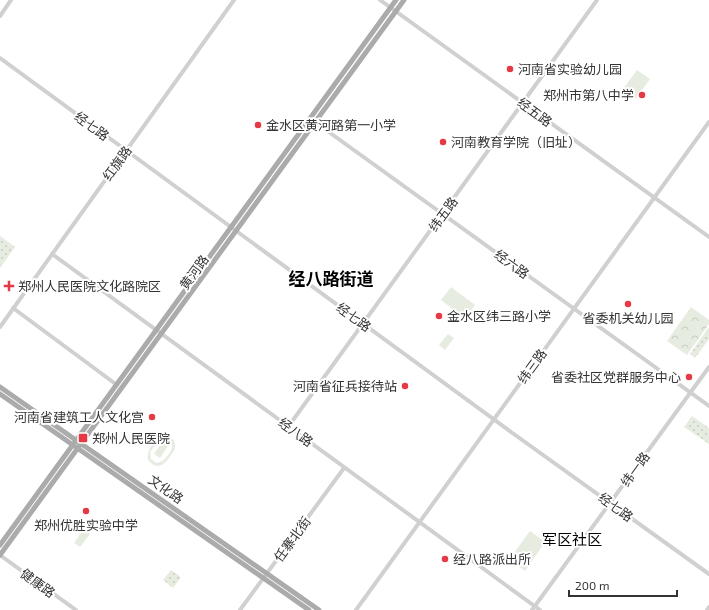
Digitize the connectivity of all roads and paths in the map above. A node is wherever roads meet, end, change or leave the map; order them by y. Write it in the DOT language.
graph roads {
  1 [pos="11,0"];
  2 [pos="234,0"];
  3 [pos="380,0"];
  4 [pos="396,0"];
  5 [pos="404,0"];
  6 [pos="597,0"];
  7 [pos="390,8"];
  8 [pos="396,11"];
  9 [pos="0,16"];
  10 [pos="0,58"];
  11 [pos="523,103"];
  12 [pos="315,122"];
  13 [pos="709,122"];
  14 [pos="126,150"];
  15 [pos="654,198"];
  16 [pos="442,214"];
  17 [pos="232,227"];
  18 [pos="237,231"];
  19 [pos="709,238"];
  20 [pos="52,254"];
  21 [pos="13,308"];
  22 [pos="574,309"];
  23 [pos="363,323"];
  24 [pos="0,327"];
  25 [pos="157,330"];
  26 [pos="162,334"];
  27 [pos="709,367"];
  28 [pos="118,384"];
  29 [pos="0,387"];
  30 [pos="690,393"];
  31 [pos="0,394"];
  32 [pos="709,406"];
  33 [pos="494,419"];
  34 [pos="288,427"];
  35 [pos="75,443"];
  36 [pos="80,446"];
  37 [pos="344,468"];
  38 [pos="610,503"];
  39 [pos="419,522"];
  40 [pos="0,545"];
  41 [pos="0,555"];
  42 [pos="709,574"];
  43 [pos="265,575"];
  44 [pos="709,607"];
  45 [pos="534,608"];
  46 [pos="76,610"];
  47 [pos="240,610"];
  48 [pos="309,610"];
  49 [pos="319,610"];
  50 [pos="356,610"];
  51 [pos="540,610"];
  52 [pos="707,610"];
  1 -- 9 [label="street"];
  2 -- 14 [label="street, 红旗路"];
  3 -- 7 [label="street, 经五路"];
  4 -- 7 [label="main road, 黄河路"];
  5 -- 8 [label="main road, 黄河路"];
  6 -- 11 [label="street, 纬五路"];
  7 -- 8 [label="street, 经五路"];
  7 -- 17 [label="main road, 黄河路"];
  8 -- 11 [label="street, 经五路"];
  8 -- 12 [label="main road, 黄河路"];
  10 -- 14 [label="street, 经七路"];
  11 -- 15 [label="street, 经五路"];
  11 -- 16 [label="street, 纬五路"];
  12 -- 16 [label="street, 经六路"];
  12 -- 18 [label="main road, 黄河路"];
  13 -- 15 [label="street, 纬三路"];
  14 -- 17 [label="street, 经七路"];
  14 -- 20 [label="street, 红旗路"];
  15 -- 19 [label="street, 经五路"];
  15 -- 22 [label="street, 纬三路"];
  16 -- 22 [label="street, 经六路"];
  16 -- 23 [label="street, 纬五路"];
  17 -- 18 [label="street, 经七路"];
  17 -- 25 [label="main road, 黄河路"];
  18 -- 23 [label="street, 经七路"];
  18 -- 26 [label="main road, 黄河路"];
  20 -- 21 [label="street, 红旗路"];
  20 -- 25 [label="street, 经八路"];
  21 -- 24 [label="street, 红旗路"];
  21 -- 28 [label="street"];
  22 -- 30 [label="street, 经六路"];
  22 -- 33 [label="street, 纬三路"];
  23 -- 33 [label="street, 经七路"];
  23 -- 34 [label="street, 纬五路"];
  25 -- 26 [label="street, 经八路"];
  25 -- 28 [label="main road, 黄河路"];
  26 -- 34 [label="street, 经八路"];
  26 -- 36 [label="main road, 黄河路"];
  27 -- 30 [label="street, 纬一路"];
  28 -- 35 [label="main road, 黄河路"];
  29 -- 35 [label="main road, 文化路"];
  30 -- 32 [label="street, 经六路"];
  30 -- 38 [label="street, 纬一路"];
  31 -- 35 [label="main road, 文化路"];
  33 -- 38 [label="street, 经七路"];
  33 -- 39 [label="street, 纬三路"];
  34 -- 37 [label="street, 经八路"];
  35 -- 36 [label="main road, 文化路"];
  35 -- 40 [label="main road, 黄河路"];
  36 -- 41 [label="main road, 黄河路"];
  36 -- 43 [label="main road, 文化路"];
  37 -- 39 [label="street, 经八路"];
  37 -- 43 [label="street, 任寨北街"];
  38 -- 42 [label="street, 经七路"];
  38 -- 45 [label="street, 纬一路"];
  39 -- 45 [label="street, 经八路"];
  39 -- 50 [label="street, 纬三路"];
  41 -- 46 [label="street, 健康路"];
  43 -- 47 [label="street, 任寨北街"];
  43 -- 48 [label="main road, 文化路"];
  43 -- 49 [label="main road, 文化路"];
  44 -- 52 [label="street"];
  45 -- 51 [label="street, 经八路"];
}
